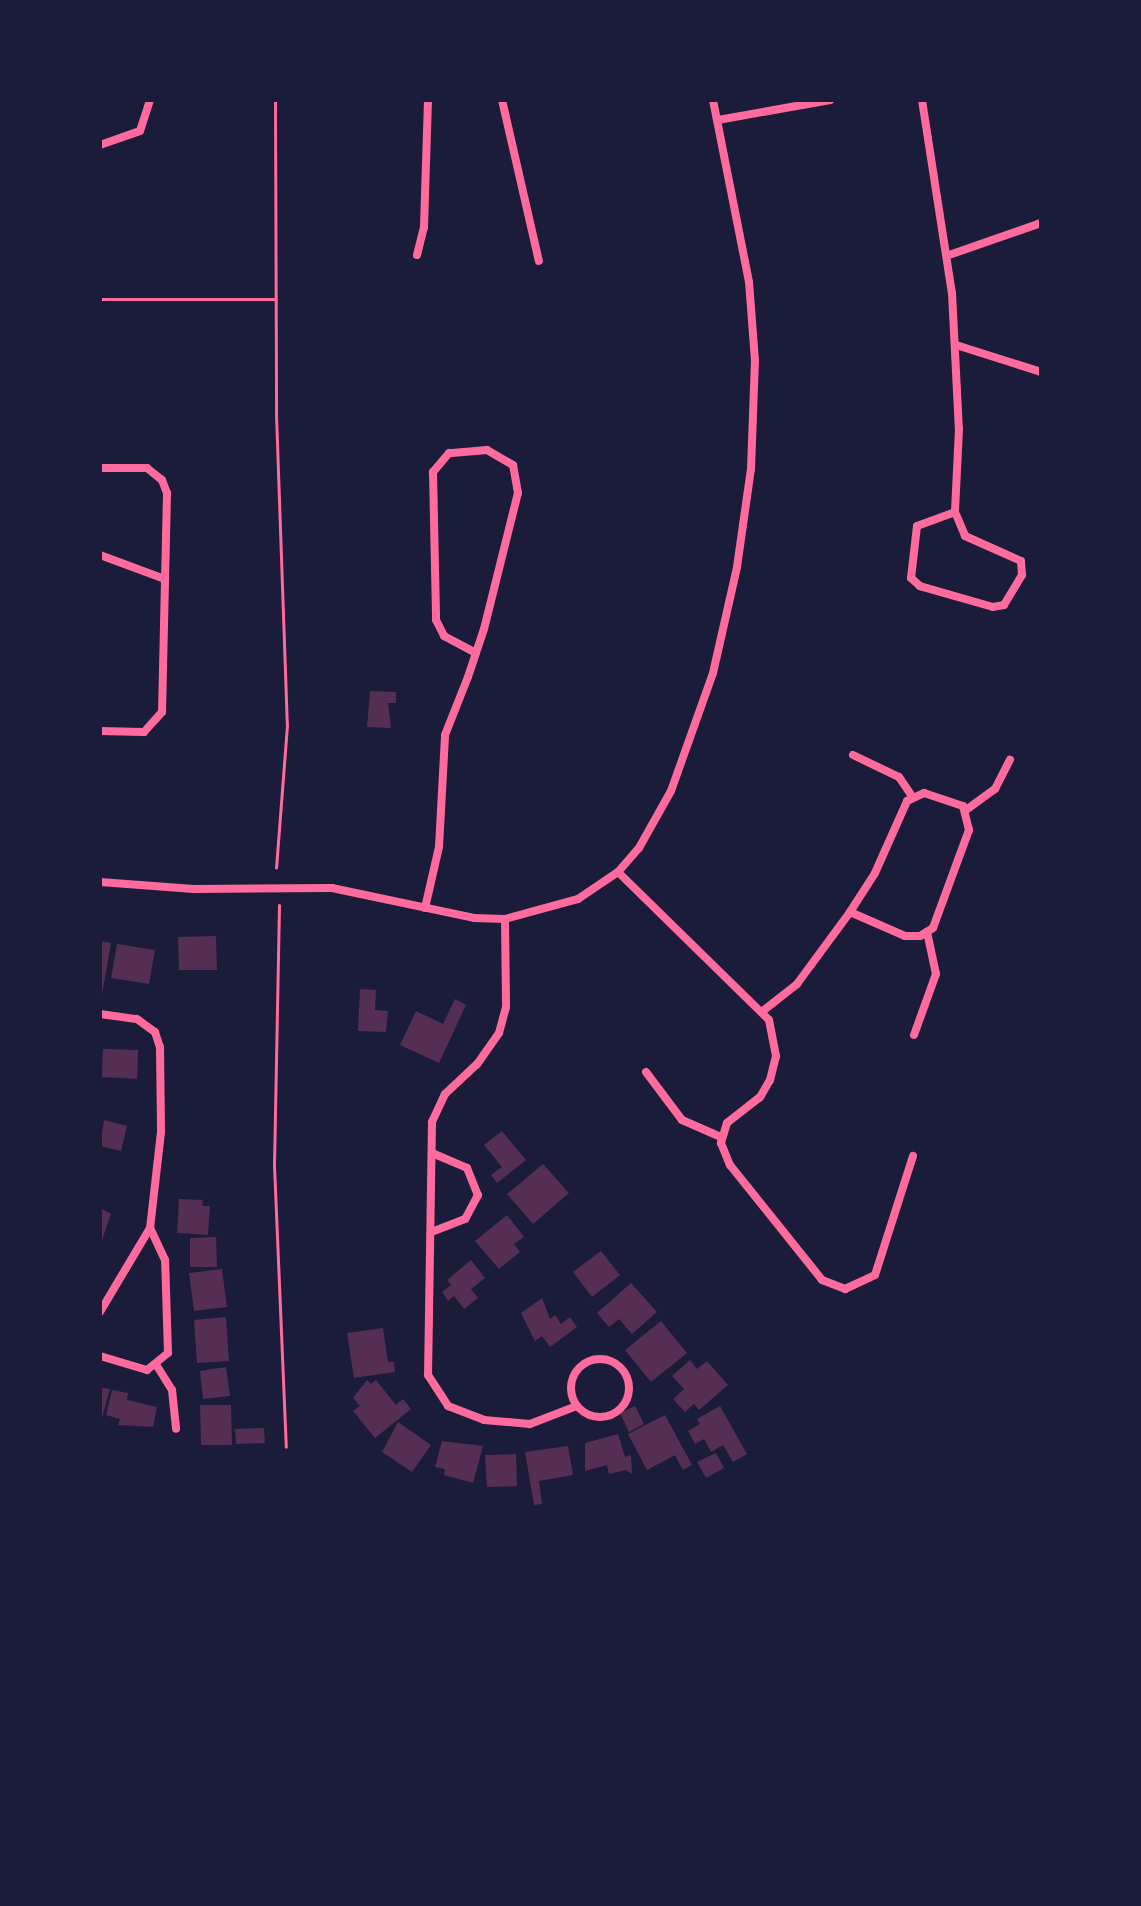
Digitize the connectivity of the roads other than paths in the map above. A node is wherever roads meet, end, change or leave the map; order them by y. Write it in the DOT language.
graph roads {
  1 [pos="150,100"];
  2 [pos="428,100"];
  3 [pos="502,100"];
  4 [pos="713,100"];
  5 [pos="830,100"];
  6 [pos="922,100"];
  7 [pos="718,120"];
  8 [pos="100,145"];
  9 [pos="1041,223"];
  10 [pos="417,255"];
  11 [pos="949,255"];
  12 [pos="539,261"];
  13 [pos="956,345"];
  14 [pos="1041,372"];
  15 [pos="100,468"];
  16 [pos="955,512"];
  17 [pos="100,555"];
  18 [pos="165,579"];
  19 [pos="476,653"];
  20 [pos="100,731"];
  21 [pos="853,755"];
  22 [pos="1010,760"];
  23 [pos="912,796"];
  24 [pos="966,810"];
  25 [pos="618,872"];
  26 [pos="100,882"];
  27 [pos="425,908"];
  28 [pos="850,912"];
  29 [pos="505,919"];
  30 [pos="927,932"];
  31 [pos="764,1010"];
  32 [pos="100,1014"];
  33 [pos="914,1035"];
  34 [pos="646,1072"];
  35 [pos="721,1137"];
  36 [pos="432,1153"];
  37 [pos="913,1156"];
  38 [pos="150,1228"];
  39 [pos="433,1231"];
  40 [pos="100,1312"];
  41 [pos="100,1356"];
  42 [pos="157,1366"];
  43 [pos="577,1406"];
  44 [pos="176,1429"];
  1 -- 8 [label="street"];
  2 -- 10 [label="street"];
  3 -- 12 [label="street"];
  4 -- 7 [label="street"];
  5 -- 7 [label="street"];
  6 -- 11 [label="street"];
  7 -- 25 [label="street"];
  9 -- 11 [label="street"];
  11 -- 13 [label="street"];
  13 -- 14 [label="street"];
  13 -- 16 [label="street"];
  15 -- 18 [label="street"];
  16 -- 16 [label="street"];
  17 -- 18 [label="street"];
  18 -- 20 [label="street"];
  19 -- 19 [label="street"];
  19 -- 27 [label="street"];
  21 -- 23 [label="street"];
  22 -- 24 [label="street"];
  23 -- 24 [label="street"];
  23 -- 28 [label="street"];
  24 -- 30 [label="street"];
  25 -- 29 [label="street"];
  25 -- 31 [label="street"];
  26 -- 27 [label="street"];
  27 -- 29 [label="street"];
  28 -- 30 [label="street"];
  28 -- 31 [label="street"];
  29 -- 36 [label="street"];
  30 -- 33 [label="street"];
  31 -- 35 [label="street"];
  32 -- 38 [label="street"];
  34 -- 35 [label="street"];
  35 -- 37 [label="street"];
  36 -- 39 [label="street"];
  36 -- 39 [label="street"];
  38 -- 40 [label="street"];
  38 -- 42 [label="street"];
  39 -- 43 [label="street"];
  41 -- 42 [label="street"];
  42 -- 44 [label="street"];
  43 -- 43 [label="street"];
}
